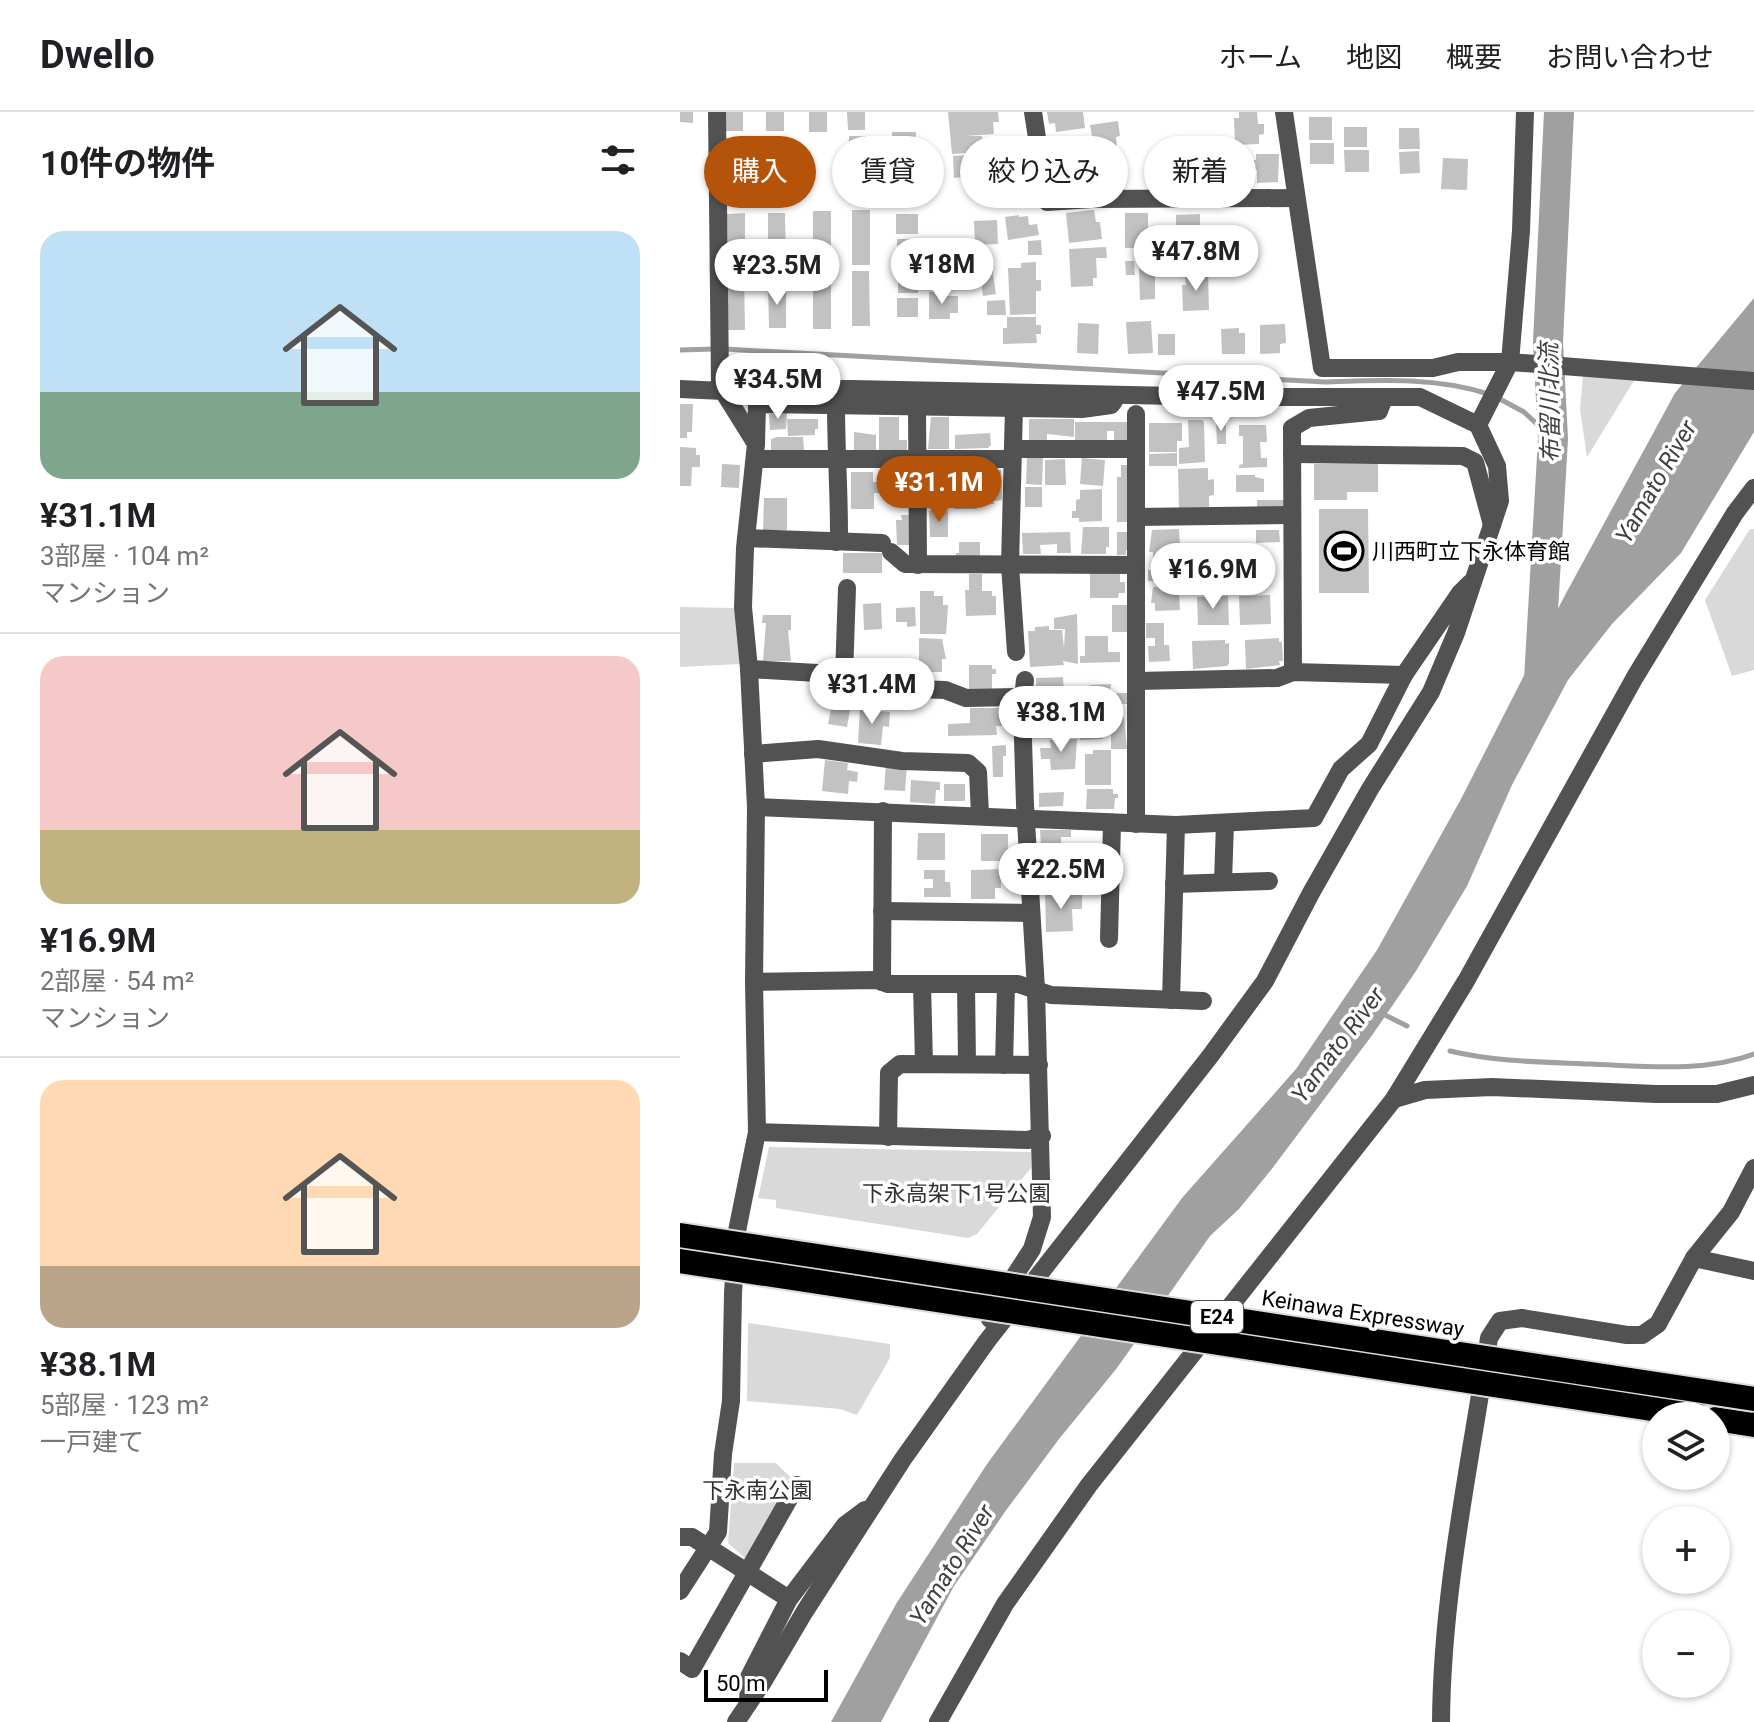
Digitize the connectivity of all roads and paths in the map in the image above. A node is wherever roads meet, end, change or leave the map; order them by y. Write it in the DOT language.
graph roads {
  1 [pos="717,112"];
  2 [pos="1033,112"];
  3 [pos="1284,112"];
  4 [pos="1525,112"];
  5 [pos="1296,198"];
  6 [pos="1516,363"];
  7 [pos="1432,370"];
  8 [pos="1754,381"];
  9 [pos="680,389"];
  10 [pos="1118,395"];
  11 [pos="1421,395"];
  12 [pos="726,397"];
  13 [pos="1384,398"];
  14 [pos="757,404"];
  15 [pos="836,405"];
  16 [pos="917,406"];
  17 [pos="1014,407"];
  18 [pos="1136,414"];
  19 [pos="1482,418"];
  20 [pos="1136,449"];
  21 [pos="756,451"];
  22 [pos="1012,454"];
  23 [pos="1292,454"];
  24 [pos="838,459"];
  25 [pos="917,459"];
  26 [pos="1754,488"];
  27 [pos="1292,515"];
  28 [pos="1136,517"];
  29 [pos="1492,526"];
  30 [pos="746,538"];
  31 [pos="836,542"];
  32 [pos="918,565"];
  33 [pos="1010,565"];
  34 [pos="1136,565"];
  35 [pos="1477,575"];
  36 [pos="847,588"];
  37 [pos="1016,652"];
  38 [pos="749,669"];
  39 [pos="1293,672"];
  40 [pos="1404,675"];
  41 [pos="844,676"];
  42 [pos="1137,681"];
  43 [pos="753,754"];
  44 [pos="756,807"];
  45 [pos="883,811"];
  46 [pos="980,815"];
  47 [pos="1026,819"];
  48 [pos="1112,823"];
  49 [pos="1225,823"];
  50 [pos="1136,824"];
  51 [pos="1176,825"];
  52 [pos="1269,881"];
  53 [pos="1223,882"];
  54 [pos="1174,884"];
  55 [pos="882,911"];
  56 [pos="1031,913"];
  57 [pos="1109,939"];
  58 [pos="754,982"];
  59 [pos="882,982"];
  60 [pos="922,984"];
  61 [pos="966,984"];
  62 [pos="1006,984"];
  63 [pos="1036,989"];
  64 [pos="1171,1000"];
  65 [pos="1203,1001"];
  66 [pos="924,1063"];
  67 [pos="967,1064"];
  68 [pos="1004,1065"];
  69 [pos="1039,1065"];
  70 [pos="1754,1085"];
  71 [pos="1394,1099"];
  72 [pos="757,1132"];
  73 [pos="1042,1136"];
  74 [pos="888,1137"];
  75 [pos="1754,1168"];
  76 [pos="680,1235"];
  77 [pos="1694,1258"];
  78 [pos="680,1261"];
  79 [pos="1754,1271"];
  80 [pos="987,1341"];
  81 [pos="1754,1399"];
  82 [pos="1642,1407"];
  83 [pos="1730,1421"];
  84 [pos="1754,1425"];
  85 [pos="797,1485"];
  86 [pos="872,1506"];
  87 [pos="680,1537"];
  88 [pos="709,1547"];
  89 [pos="747,1572"];
  90 [pos="680,1591"];
  91 [pos="789,1599"];
  92 [pos="680,1661"];
  93 [pos="748,1704"];
  94 [pos="736,1722"];
  95 [pos="938,1722"];
  96 [pos="1441,1722"];
  1 -- 12 [label="street"];
  2 -- 5 [label="street"];
  3 -- 5 [label="street"];
  4 -- 6 [label="street"];
  5 -- 7 [label="street"];
  6 -- 7 [label="street"];
  6 -- 8 [label="street"];
  6 -- 19 [label="street"];
  7 -- 11 [label="street"];
  9 -- 12 [label="street"];
  10 -- 12 [label="street"];
  10 -- 13 [label="street"];
  10 -- 17 [label="street"];
  11 -- 13 [label="street"];
  11 -- 19 [label="street"];
  12 -- 14 [label="street"];
  12 -- 21 [label="street"];
  13 -- 23 [label="street"];
  14 -- 15 [label="street"];
  14 -- 21 [label="street"];
  15 -- 16 [label="street"];
  15 -- 24 [label="street"];
  16 -- 17 [label="street"];
  16 -- 25 [label="street"];
  17 -- 22 [label="street"];
  18 -- 20 [label="street"];
  19 -- 29 [label="street"];
  20 -- 22 [label="street"];
  20 -- 28 [label="street"];
  21 -- 24 [label="street"];
  21 -- 30 [label="street"];
  22 -- 25 [label="street"];
  22 -- 33 [label="street"];
  23 -- 27 [label="street"];
  23 -- 29 [label="street"];
  24 -- 25 [label="street"];
  24 -- 31 [label="street"];
  25 -- 32 [label="street"];
  26 -- 71 [label="street"];
  27 -- 28 [label="street"];
  27 -- 39 [label="street"];
  28 -- 34 [label="street"];
  29 -- 35 [label="street"];
  30 -- 31 [label="street"];
  30 -- 38 [label="street"];
  31 -- 32 [label="street"];
  32 -- 33 [label="street"];
  33 -- 34 [label="street"];
  33 -- 37 [label="street"];
  34 -- 42 [label="street"];
  35 -- 40 [label="street"];
  35 -- 80 [label="street"];
  36 -- 41 [label="street"];
  38 -- 41 [label="street"];
  38 -- 43 [label="street"];
  39 -- 40 [label="street"];
  39 -- 42 [label="street"];
  40 -- 49 [label="street"];
  41 -- 47 [label="street"];
  42 -- 50 [label="street"];
  43 -- 44 [label="street"];
  43 -- 46 [label="street"];
  44 -- 45 [label="street"];
  44 -- 58 [label="street"];
  45 -- 46 [label="street"];
  45 -- 55 [label="street"];
  46 -- 47 [label="street"];
  47 -- 48 [label="street"];
  47 -- 56 [label="street"];
  48 -- 50 [label="street"];
  48 -- 57 [label="street"];
  49 -- 51 [label="street"];
  49 -- 53 [label="street"];
  50 -- 51 [label="street"];
  51 -- 54 [label="street"];
  52 -- 53 [label="street"];
  53 -- 54 [label="street"];
  54 -- 64 [label="street"];
  55 -- 56 [label="street"];
  55 -- 59 [label="street"];
  56 -- 63 [label="street"];
  58 -- 59 [label="street"];
  58 -- 72 [label="street"];
  59 -- 60 [label="street"];
  60 -- 61 [label="street"];
  60 -- 66 [label="street"];
  61 -- 62 [label="street"];
  61 -- 67 [label="street"];
  62 -- 63 [label="street"];
  62 -- 68 [label="street"];
  63 -- 64 [label="street"];
  63 -- 69 [label="street"];
  64 -- 65 [label="street"];
  66 -- 67 [label="street"];
  66 -- 74 [label="street"];
  67 -- 68 [label="street"];
  68 -- 69 [label="street"];
  69 -- 73 [label="street"];
  70 -- 71 [label="street"];
  71 -- 95 [label="street"];
  72 -- 74 [label="street"];
  72 -- 88 [label="street"];
  73 -- 74 [label="street"];
  73 -- 80 [label="street"];
  75 -- 77 [label="street"];
  76 -- 81 [label="highway, Keinawa Expressway / E24, bridge"];
  77 -- 79 [label="street"];
  77 -- 96 [label="street"];
  78 -- 82 [label="highway, E24, bridge"];
  80 -- 86 [label="street"];
  83 -- 84 [label="highway"];
  85 -- 89 [label="street"];
  86 -- 91 [label="street"];
  86 -- 93 [label="street"];
  87 -- 88 [label="street"];
  88 -- 89 [label="street"];
  88 -- 90 [label="street"];
  89 -- 91 [label="street"];
  89 -- 92 [label="street"];
  91 -- 93 [label="street"];
  93 -- 94 [label="street"];
}
